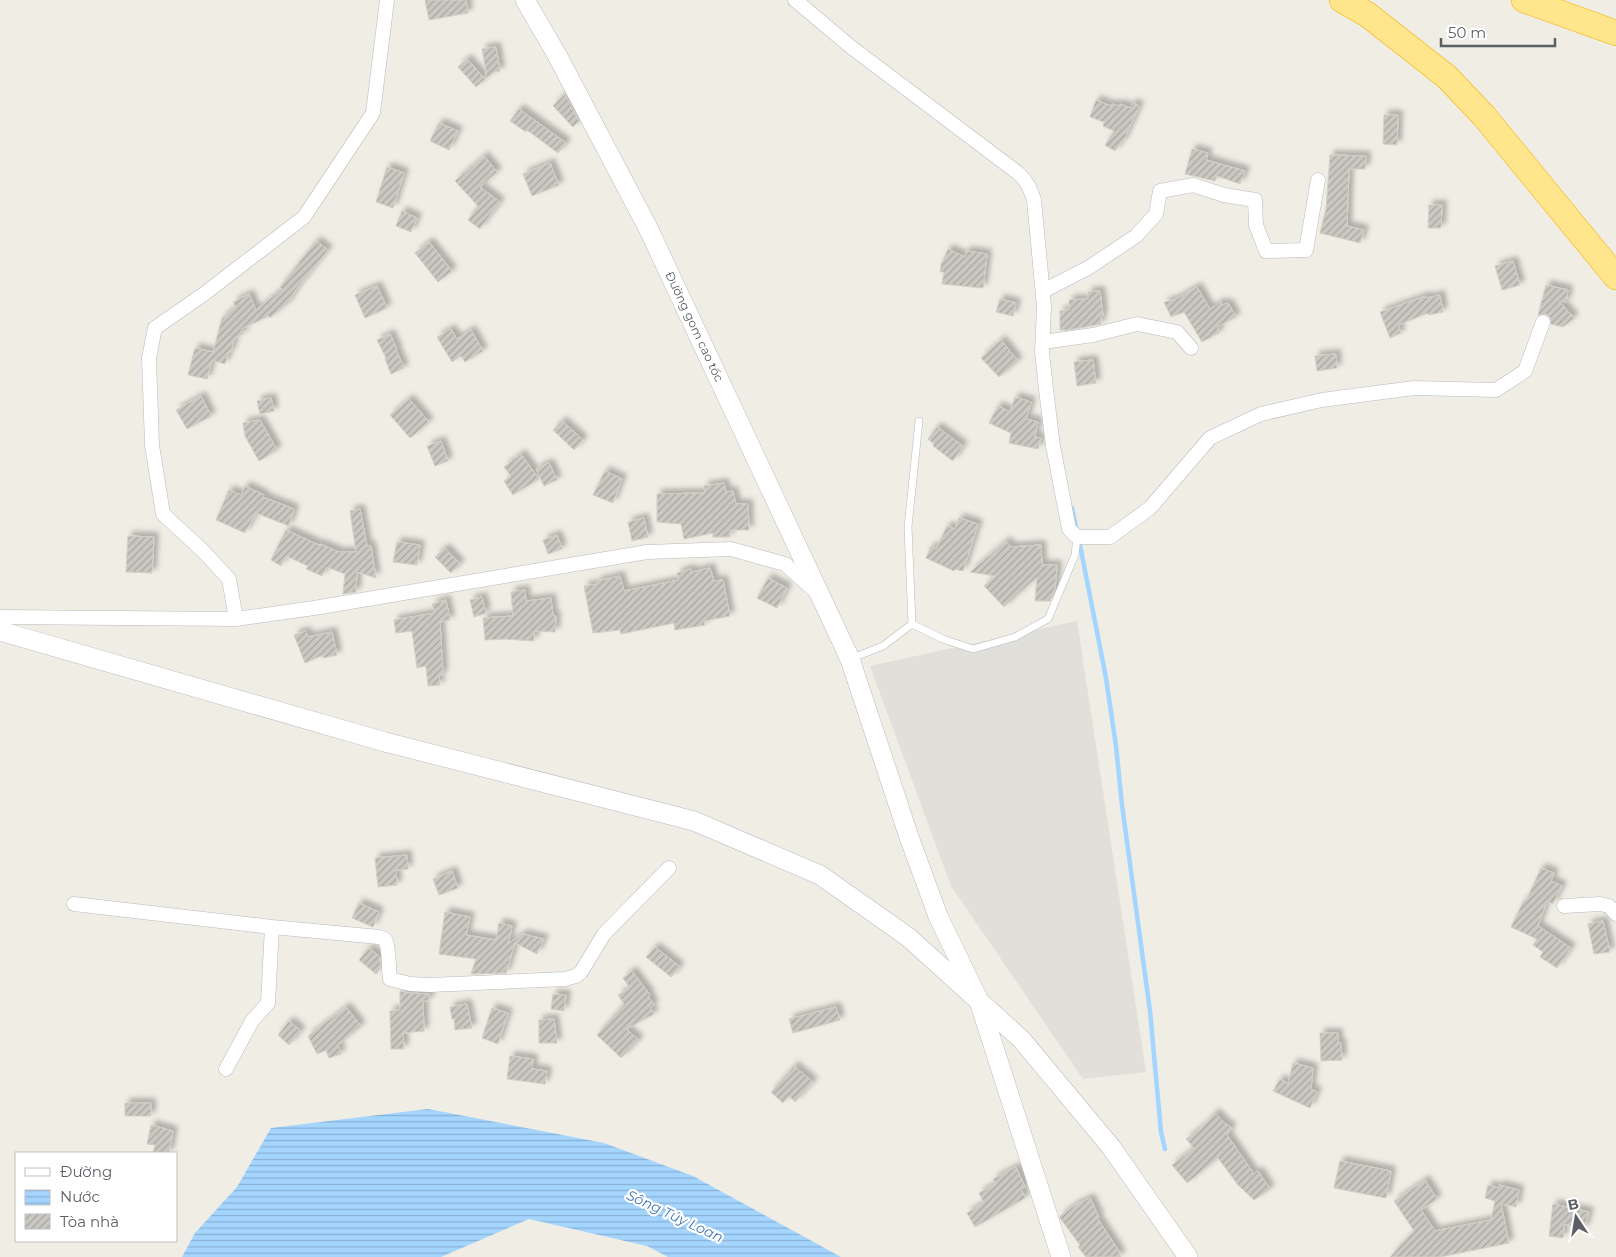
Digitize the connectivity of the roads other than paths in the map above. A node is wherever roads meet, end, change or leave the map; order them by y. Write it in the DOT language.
graph roads {
  1 [pos="387,0"];
  2 [pos="525,0"];
  3 [pos="796,0"];
  4 [pos="1342,0"];
  5 [pos="1524,0"];
  6 [pos="1616,34"];
  7 [pos="1318,180"];
  8 [pos="1616,277"];
  9 [pos="1042,291"];
  10 [pos="1543,322"];
  11 [pos="1043,342"];
  12 [pos="1191,348"];
  13 [pos="919,421"];
  14 [pos="1077,537"];
  15 [pos="818,593"];
  16 [pos="0,617"];
  17 [pos="236,618"];
  18 [pos="912,624"];
  19 [pos="0,632"];
  20 [pos="850,660"];
  21 [pos="669,868"];
  22 [pos="74,904"];
  23 [pos="1564,906"];
  24 [pos="1616,914"];
  25 [pos="272,926"];
  26 [pos="979,1001"];
  27 [pos="226,1069"];
  28 [pos="1061,1257"];
  29 [pos="1188,1257"];
  1 -- 17 [label="street"];
  2 -- 20 [label="main road, Đường gom cao tốc"];
  3 -- 9 [label="street"];
  4 -- 8 [label="highway"];
  5 -- 6 [label="highway"];
  7 -- 9 [label="street"];
  9 -- 11 [label="street"];
  10 -- 14 [label="street"];
  11 -- 12 [label="street"];
  11 -- 14 [label="street"];
  13 -- 18 [label="lane"];
  14 -- 18 [label="lane"];
  15 -- 17 [label="street"];
  15 -- 20 [label="main road"];
  16 -- 17 [label="street"];
  18 -- 20 [label="lane"];
  19 -- 26 [label="main road"];
  20 -- 26 [label="main road"];
  21 -- 25 [label="street"];
  22 -- 25 [label="street"];
  23 -- 24 [label="street"];
  25 -- 27 [label="street"];
  26 -- 28 [label="main road"];
  26 -- 29 [label="main road"];
}
